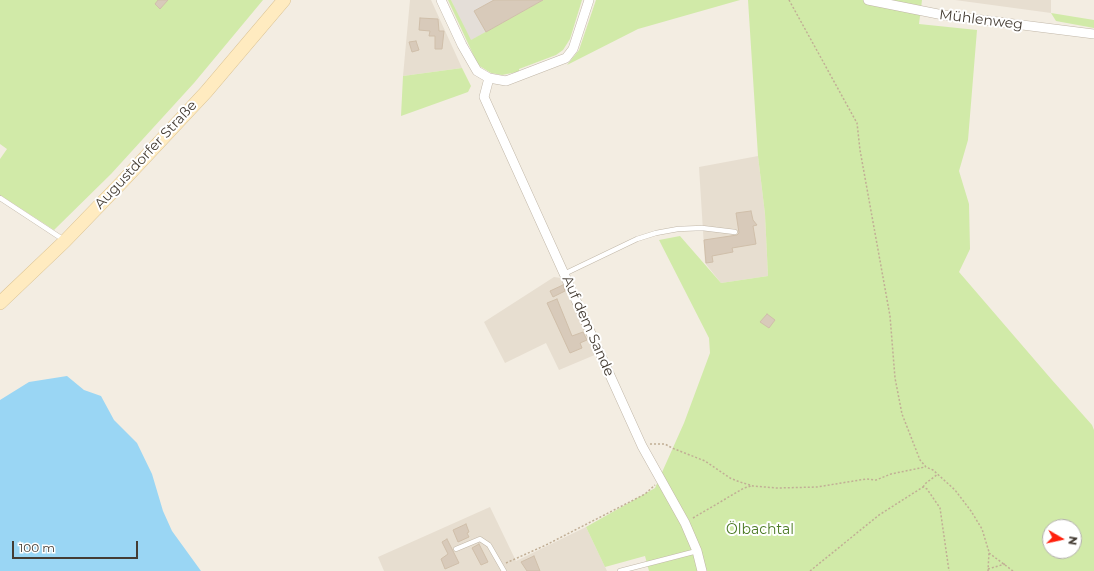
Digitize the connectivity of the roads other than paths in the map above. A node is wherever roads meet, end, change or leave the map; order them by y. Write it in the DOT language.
graph roads {
  1 [pos="284,0"];
  2 [pos="441,0"];
  3 [pos="589,0"];
  4 [pos="868,0"];
  5 [pos="1094,34"];
  6 [pos="489,78"];
  7 [pos="0,198"];
  8 [pos="735,232"];
  9 [pos="65,241"];
  10 [pos="564,274"];
  11 [pos="0,303"];
  12 [pos="456,549"];
  13 [pos="697,551"];
  14 [pos="504,571"];
  15 [pos="620,571"];
  16 [pos="702,571"];
  1 -- 9 [label="main road, Augustdorfer Straße"];
  2 -- 6 [label="street"];
  3 -- 6 [label="street"];
  4 -- 5 [label="street, Mühlenweg"];
  6 -- 10 [label="street, Auf dem Sande"];
  7 -- 9 [label="lane"];
  8 -- 10 [label="lane"];
  9 -- 11 [label="main road, Augustdorfer Straße"];
  10 -- 13 [label="street, Auf dem Sande"];
  12 -- 14 [label="lane"];
  13 -- 15 [label="lane"];
  13 -- 16 [label="street, Auf dem Sande"];
}
